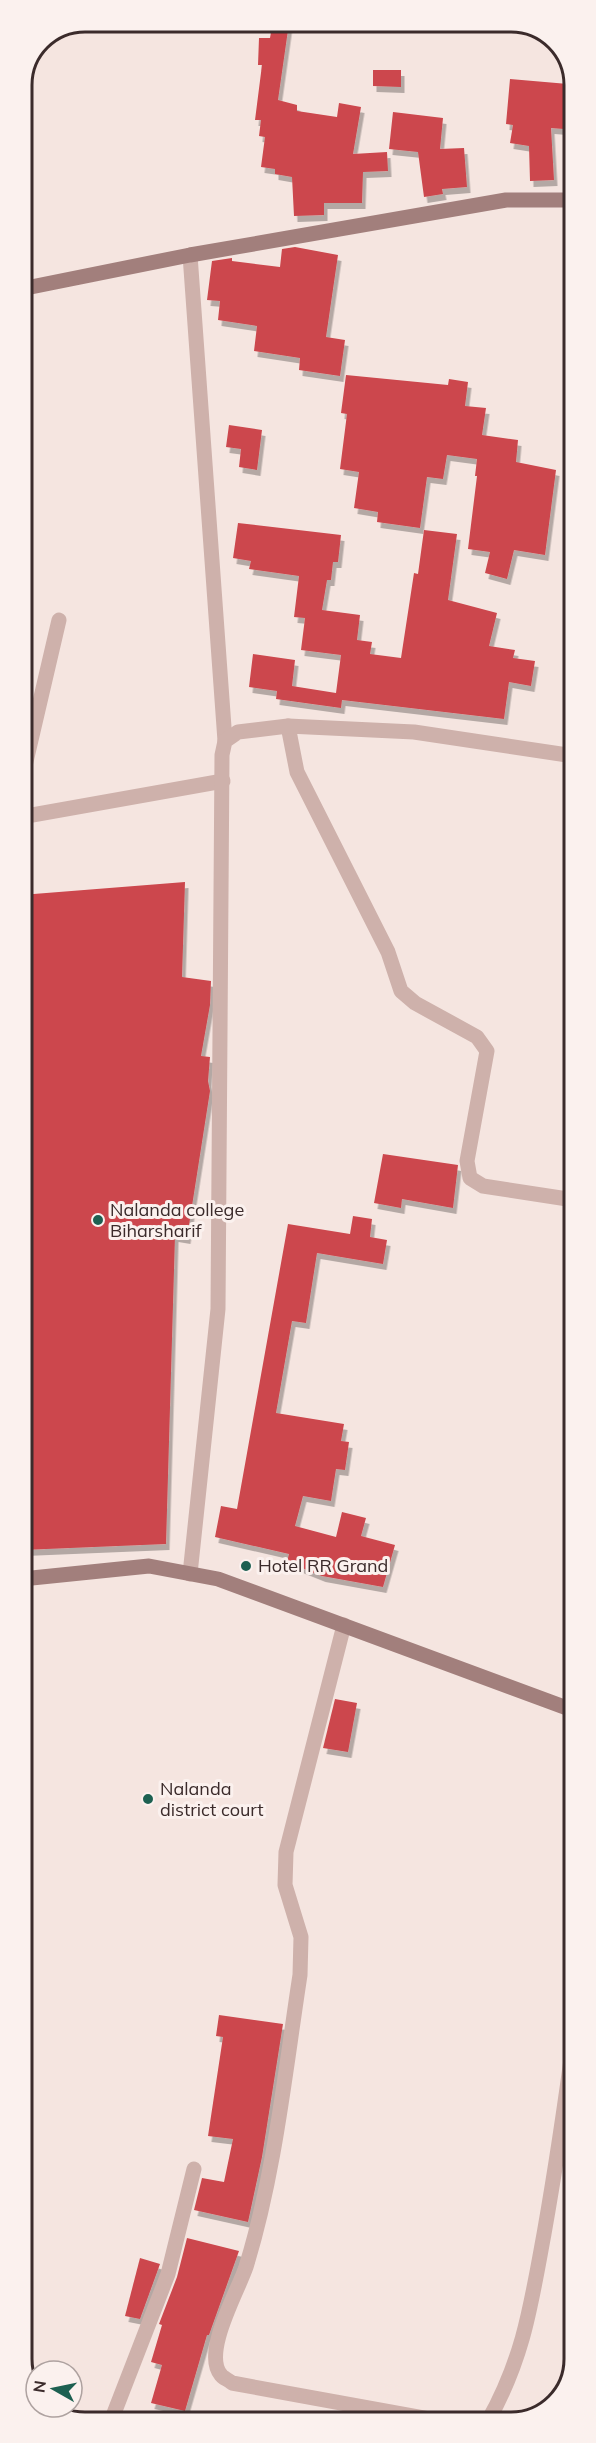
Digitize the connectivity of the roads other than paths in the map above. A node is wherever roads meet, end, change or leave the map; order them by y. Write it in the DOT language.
graph roads {
  1 [pos="564,200"];
  2 [pos="190,255"];
  3 [pos="32,287"];
  4 [pos="59,621"];
  5 [pos="288,726"];
  6 [pos="32,736"];
  7 [pos="225,741"];
  8 [pos="564,754"];
  9 [pos="223,781"];
  10 [pos="32,815"];
  11 [pos="564,1198"];
  12 [pos="190,1574"];
  13 [pos="32,1578"];
  14 [pos="344,1625"];
  15 [pos="564,1707"];
  16 [pos="564,2105"];
  17 [pos="194,2169"];
  18 [pos="115,2411"];
  19 [pos="391,2412"];
  20 [pos="493,2412"];
  1 -- 2 [label="main road"];
  2 -- 3 [label="main road"];
  2 -- 7 [label="street"];
  4 -- 6 [label="street"];
  5 -- 7 [label="street"];
  5 -- 8 [label="street"];
  5 -- 11 [label="street"];
  7 -- 9 [label="street"];
  9 -- 10 [label="street"];
  9 -- 12 [label="street"];
  12 -- 13 [label="main road"];
  12 -- 14 [label="main road"];
  14 -- 15 [label="main road"];
  14 -- 19 [label="street"];
  16 -- 20 [label="street"];
  17 -- 18 [label="street"];
}
